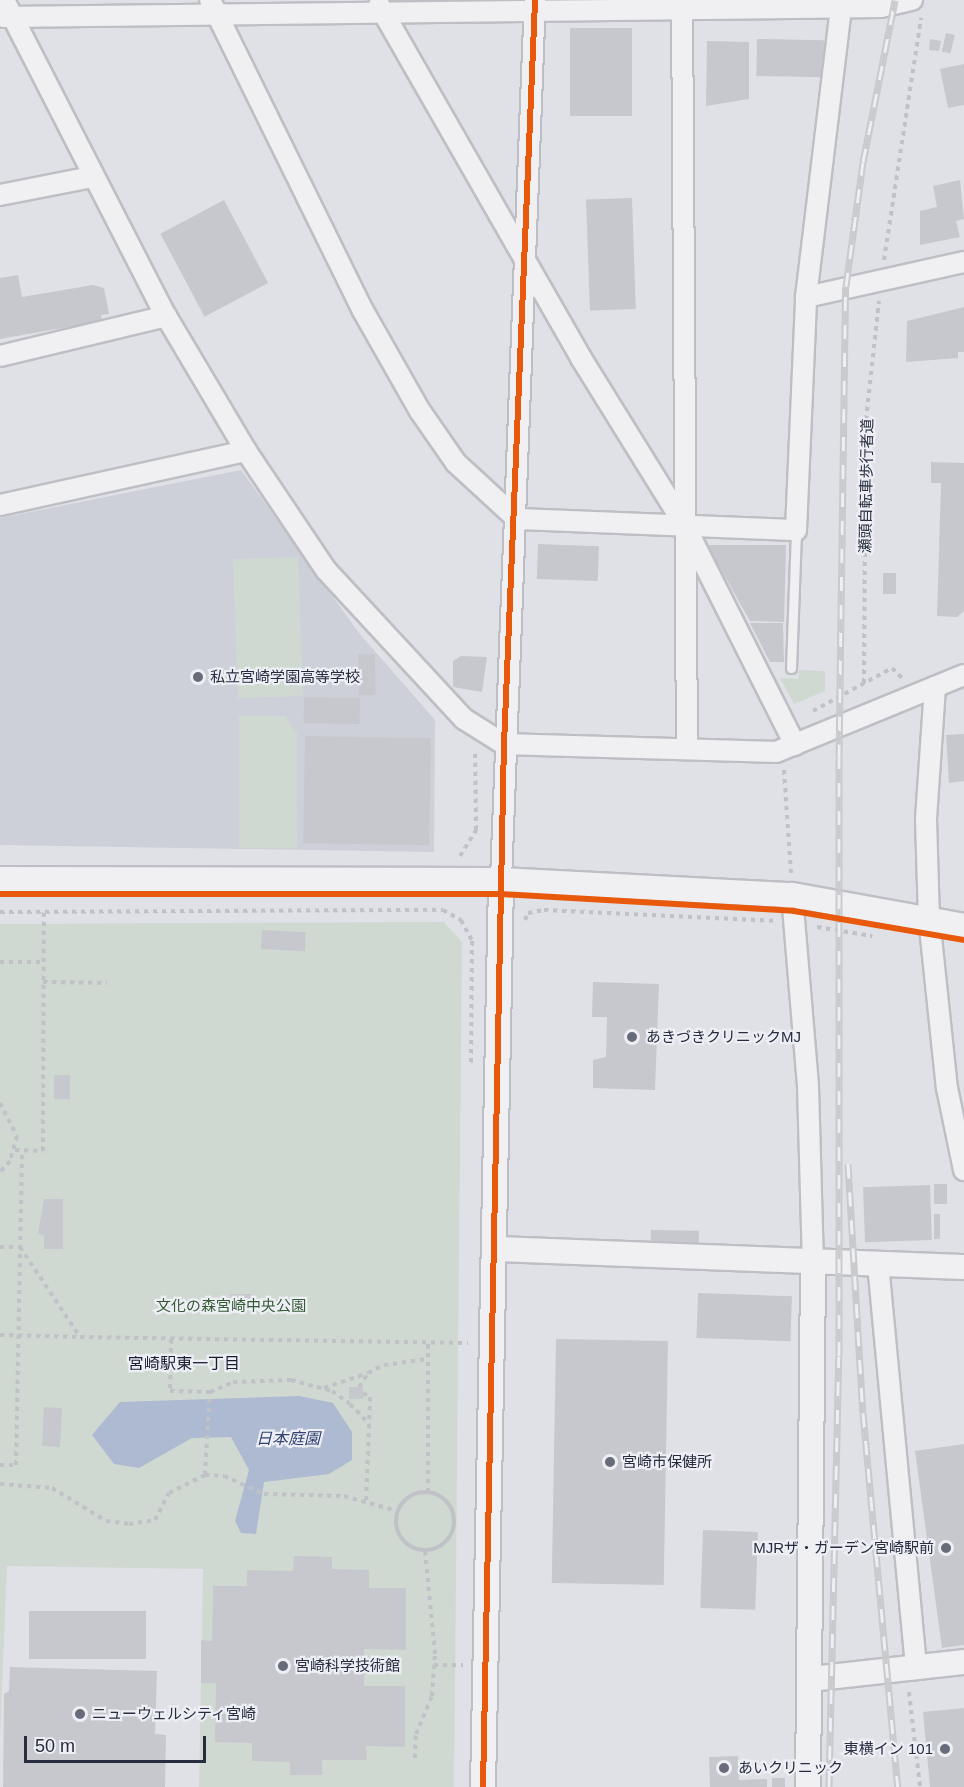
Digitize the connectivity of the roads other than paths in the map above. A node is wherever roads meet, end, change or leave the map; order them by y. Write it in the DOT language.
graph roads {
  1 [pos="881,4"];
  2 [pos="681,5"];
  3 [pos="380,6"];
  4 [pos="535,6"];
  5 [pos="214,7"];
  6 [pos="917,7"];
  7 [pos="841,8"];
  8 [pos="5,11"];
  9 [pos="92,177"];
  10 [pos="0,195"];
  11 [pos="525,254"];
  12 [pos="964,262"];
  13 [pos="806,297"];
  14 [pos="166,316"];
  15 [pos="0,356"];
  16 [pos="246,451"];
  17 [pos="0,505"];
  18 [pos="517,519"];
  19 [pos="685,526"];
  20 [pos="796,530"];
  21 [pos="791,668"];
  22 [pos="964,675"];
  23 [pos="935,687"];
  24 [pos="504,744"];
  25 [pos="795,745"];
  26 [pos="687,749"];
  27 [pos="0,879"];
  28 [pos="501,880"];
  29 [pos="792,887"];
  30 [pos="929,918"];
  31 [pos="964,926"];
  32 [pos="964,1170"];
  33 [pos="497,1249"];
  34 [pos="813,1262"];
  35 [pos="878,1264"];
  36 [pos="964,1268"];
  37 [pos="964,1662"];
  38 [pos="912,1676"];
  39 [pos="810,1679"];
  40 [pos="483,1787"];
  41 [pos="808,1787"];
  1 -- 6 [label="street"];
  1 -- 7 [label="street"];
  2 -- 4 [label="street"];
  2 -- 7 [label="street"];
  2 -- 19 [label="street"];
  3 -- 4 [label="street"];
  3 -- 5 [label="street"];
  3 -- 11 [label="street"];
  4 -- 11 [label="street"];
  5 -- 8 [label="street"];
  5 -- 18 [label="street"];
  7 -- 13 [label="street"];
  8 -- 9 [label="street"];
  9 -- 10 [label="street"];
  9 -- 14 [label="street"];
  11 -- 18 [label="street"];
  11 -- 19 [label="street"];
  12 -- 13 [label="street"];
  13 -- 20 [label="street"];
  14 -- 15 [label="street"];
  14 -- 16 [label="street"];
  16 -- 17 [label="street"];
  16 -- 24 [label="street"];
  18 -- 19 [label="street"];
  18 -- 24 [label="street"];
  19 -- 20 [label="street"];
  19 -- 25 [label="street"];
  19 -- 26 [label="street"];
  20 -- 21 [label="lane"];
  22 -- 23 [label="street"];
  23 -- 25 [label="street"];
  23 -- 30 [label="street"];
  24 -- 26 [label="street"];
  24 -- 28 [label="street"];
  25 -- 26 [label="street"];
  27 -- 28 [label="street"];
  28 -- 29 [label="street"];
  28 -- 33 [label="street"];
  29 -- 30 [label="street"];
  29 -- 34 [label="street"];
  30 -- 31 [label="street"];
  30 -- 32 [label="street"];
  33 -- 34 [label="street"];
  33 -- 40 [label="street"];
  34 -- 35 [label="street"];
  34 -- 39 [label="street"];
  35 -- 36 [label="street"];
  35 -- 38 [label="street"];
  37 -- 38 [label="street"];
  38 -- 39 [label="street"];
  39 -- 41 [label="street"];
}
